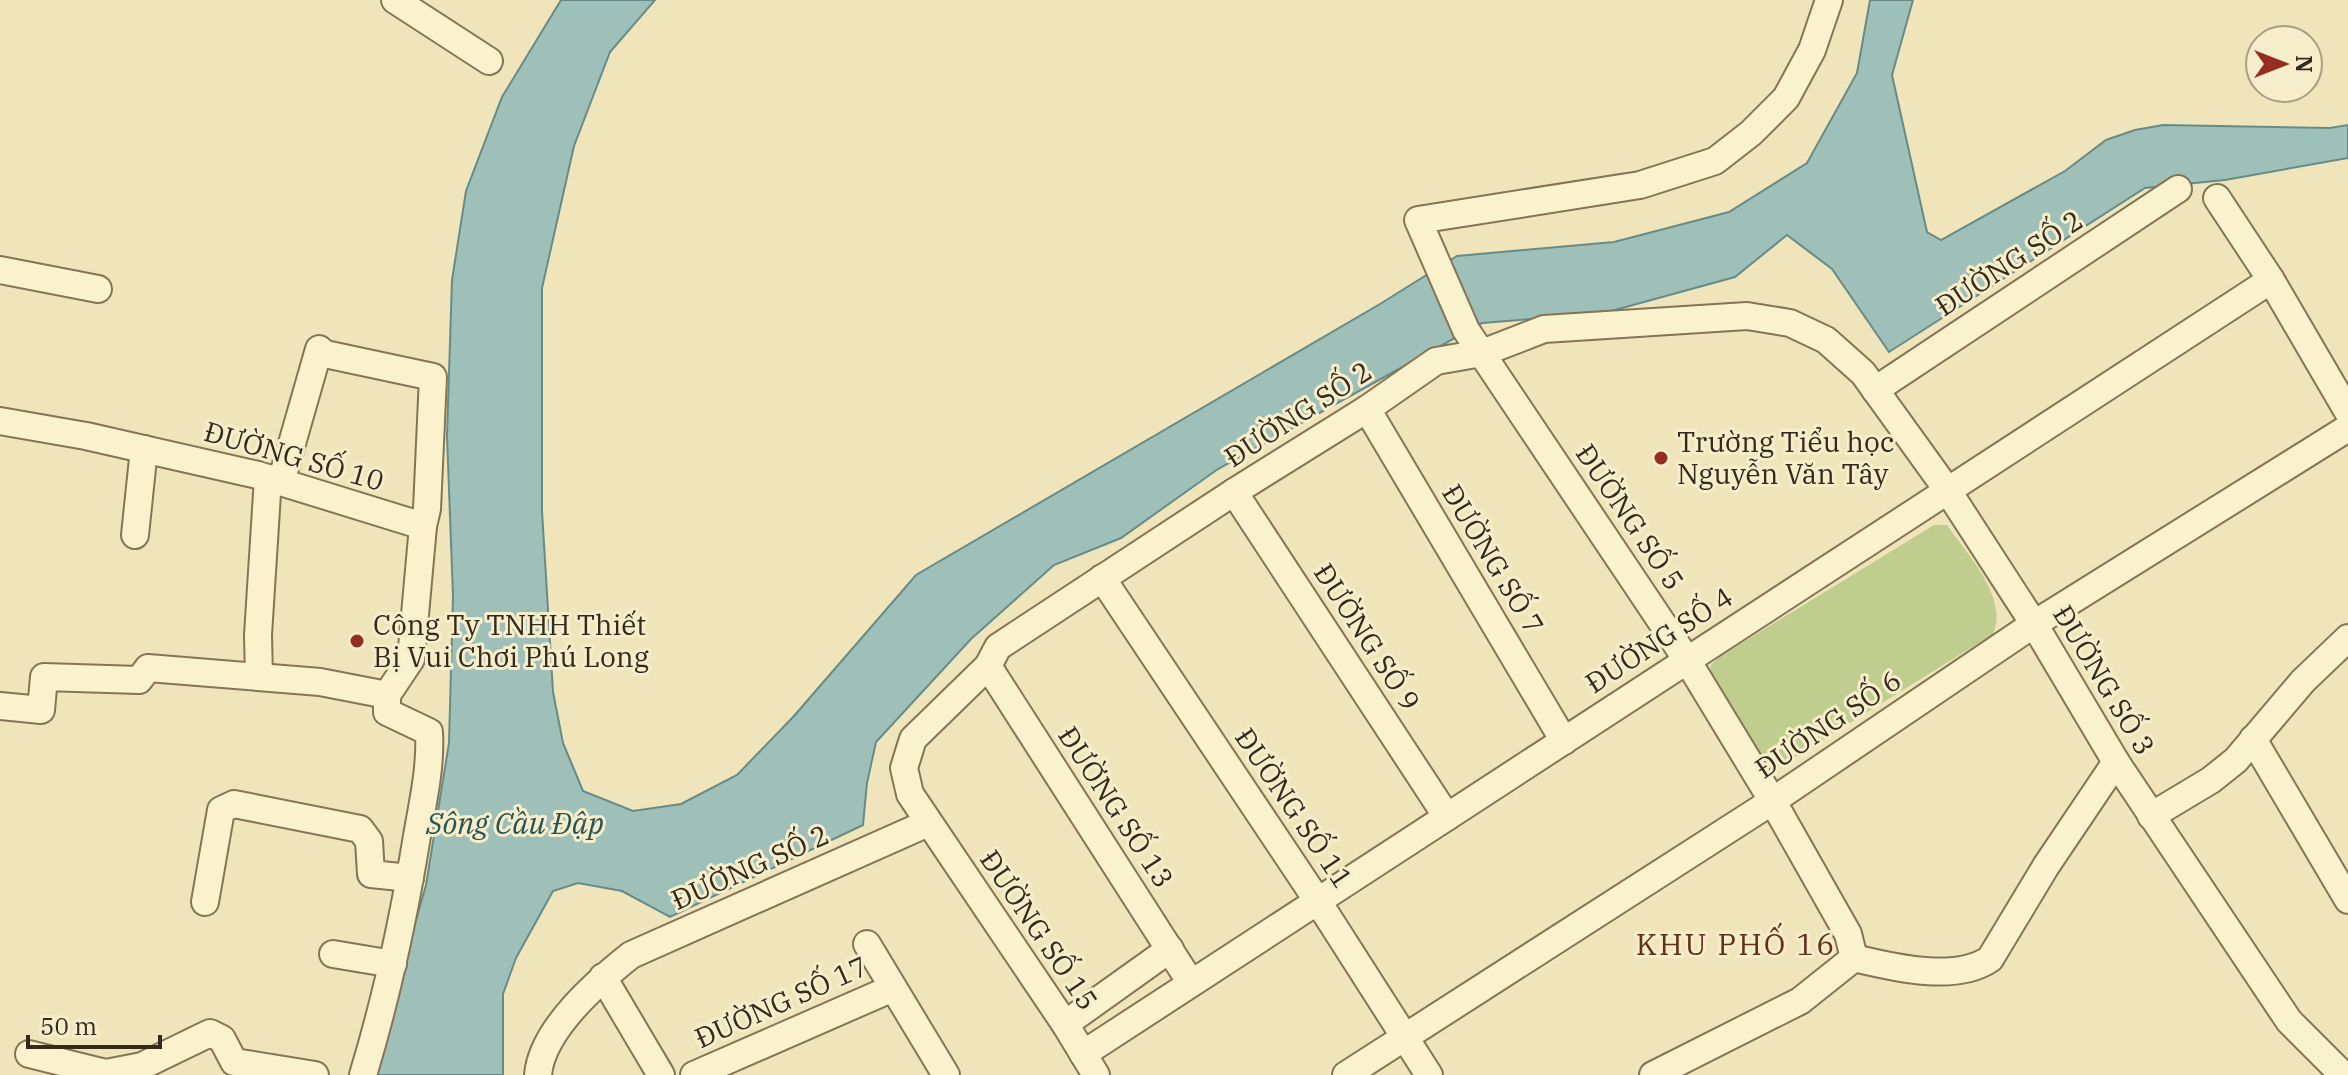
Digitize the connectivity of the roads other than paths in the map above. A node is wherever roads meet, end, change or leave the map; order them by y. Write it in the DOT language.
graph roads {
  1 [pos="395,0"];
  2 [pos="1829,0"];
  3 [pos="422,7"];
  4 [pos="489,61"];
  5 [pos="2178,189"];
  6 [pos="2217,198"];
  7 [pos="0,270"];
  8 [pos="2271,280"];
  9 [pos="98,289"];
  10 [pos="1482,353"];
  11 [pos="1869,381"];
  12 [pos="1367,409"];
  13 [pos="2348,412"];
  14 [pos="0,421"];
  15 [pos="2348,428"];
  16 [pos="144,449"];
  17 [pos="274,480"];
  18 [pos="1948,491"];
  19 [pos="1234,492"];
  20 [pos="423,526"];
  21 [pos="135,535"];
  22 [pos="1102,578"];
  23 [pos="2034,624"];
  24 [pos="2344,652"];
  25 [pos="1687,660"];
  26 [pos="988,666"];
  27 [pos="259,677"];
  28 [pos="387,695"];
  29 [pos="0,706"];
  30 [pos="2253,739"];
  31 [pos="1564,741"];
  32 [pos="2116,762"];
  33 [pos="1772,800"];
  34 [pos="2151,816"];
  35 [pos="1447,817"];
  36 [pos="928,823"];
  37 [pos="410,878"];
  38 [pos="1317,900"];
  39 [pos="2348,900"];
  40 [pos="205,902"];
  41 [pos="867,944"];
  42 [pos="1170,949"];
  43 [pos="333,954"];
  44 [pos="1854,958"];
  45 [pos="393,964"];
  46 [pos="603,977"];
  47 [pos="1191,983"];
  48 [pos="893,988"];
  49 [pos="1065,1024"];
  50 [pos="1404,1037"];
  51 [pos="29,1054"];
  52 [pos="1090,1065"];
  53 [pos="146,1071"];
  54 [pos="315,1075"];
  55 [pos="363,1075"];
  56 [pos="538,1075"];
  57 [pos="661,1075"];
  58 [pos="694,1075"];
  59 [pos="946,1075"];
  60 [pos="1346,1075"];
  61 [pos="1429,1075"];
  62 [pos="1653,1075"];
  63 [pos="2343,1075"];
  1 -- 3 [label="street"];
  2 -- 10 [label="street, ĐƯỜNG SỐ 5"];
  3 -- 4 [label="street"];
  5 -- 11 [label="street, ĐƯỜNG SỐ 2"];
  6 -- 8 [label="street"];
  7 -- 9 [label="street"];
  8 -- 13 [label="street"];
  8 -- 18 [label="street, ĐƯỜNG SỐ 4"];
  10 -- 11 [label="street, ĐƯỜNG SỐ 2"];
  10 -- 12 [label="street, ĐƯỜNG SỐ 2"];
  10 -- 25 [label="street, ĐƯỜNG SỐ 5"];
  11 -- 18 [label="street, ĐƯỜNG SỐ 3"];
  12 -- 19 [label="street, ĐƯỜNG SỐ 2"];
  12 -- 31 [label="street, ĐƯỜNG SỐ 7"];
  14 -- 16 [label="street, ĐƯỜNG SỐ 10"];
  15 -- 23 [label="street, ĐƯỜNG SỐ 6"];
  16 -- 17 [label="street, ĐƯỜNG SỐ 10"];
  16 -- 21 [label="street"];
  17 -- 20 [label="street, ĐƯỜNG SỐ 10"];
  17 -- 20 [label="street, ĐƯỜNG SỐ 10"];
  17 -- 27 [label="street"];
  18 -- 23 [label="street, ĐƯỜNG SỐ 3"];
  18 -- 25 [label="street, ĐƯỜNG SỐ 4"];
  19 -- 22 [label="street, ĐƯỜNG SỐ 2"];
  19 -- 35 [label="street, ĐƯỜNG SỐ 9"];
  20 -- 28 [label="street"];
  22 -- 26 [label="street, ĐƯỜNG SỐ 2"];
  22 -- 38 [label="street, ĐƯỜNG SỐ 11"];
  23 -- 32 [label="street, ĐƯỜNG SỐ 3"];
  23 -- 33 [label="street, ĐƯỜNG SỐ 6"];
  24 -- 30 [label="street"];
  25 -- 31 [label="street, ĐƯỜNG SỐ 4"];
  25 -- 33 [label="street, ĐƯỜNG SỐ 5"];
  26 -- 36 [label="street, ĐƯỜNG SỐ 2"];
  26 -- 42 [label="street, ĐƯỜNG SỐ 13"];
  27 -- 28 [label="street"];
  27 -- 29 [label="street"];
  28 -- 37 [label="street"];
  30 -- 34 [label="street"];
  30 -- 39 [label="street"];
  31 -- 35 [label="street, ĐƯỜNG SỐ 4"];
  32 -- 34 [label="street, ĐƯỜNG SỐ 3"];
  32 -- 44 [label="street"];
  33 -- 44 [label="street, ĐƯỜNG SỐ 5"];
  33 -- 50 [label="street, ĐƯỜNG SỐ 6"];
  34 -- 63 [label="street, ĐƯỜNG SỐ 3"];
  35 -- 38 [label="street, ĐƯỜNG SỐ 4"];
  36 -- 46 [label="street, ĐƯỜNG SỐ 2"];
  36 -- 49 [label="street, ĐƯỜNG SỐ 15"];
  37 -- 40 [label="street"];
  37 -- 45 [label="street"];
  38 -- 47 [label="street, ĐƯỜNG SỐ 4"];
  38 -- 50 [label="street, ĐƯỜNG SỐ 11"];
  41 -- 48 [label="street, ĐƯỜNG SỐ 17"];
  42 -- 47 [label="street, ĐƯỜNG SỐ 13"];
  42 -- 49 [label="street"];
  43 -- 45 [label="street"];
  44 -- 62 [label="street"];
  45 -- 55 [label="street"];
  46 -- 56 [label="street, ĐƯỜNG SỐ 2"];
  46 -- 57 [label="street"];
  47 -- 52 [label="street, ĐƯỜNG SỐ 4"];
  48 -- 58 [label="street, ĐƯỜNG SỐ 17"];
  48 -- 59 [label="street, ĐƯỜNG SỐ 17"];
  49 -- 52 [label="street, ĐƯỜNG SỐ 15"];
  50 -- 60 [label="street, ĐƯỜNG SỐ 6"];
  50 -- 61 [label="street, ĐƯỜNG SỐ 11"];
  51 -- 53 [label="street"];
  53 -- 54 [label="street"];
}
